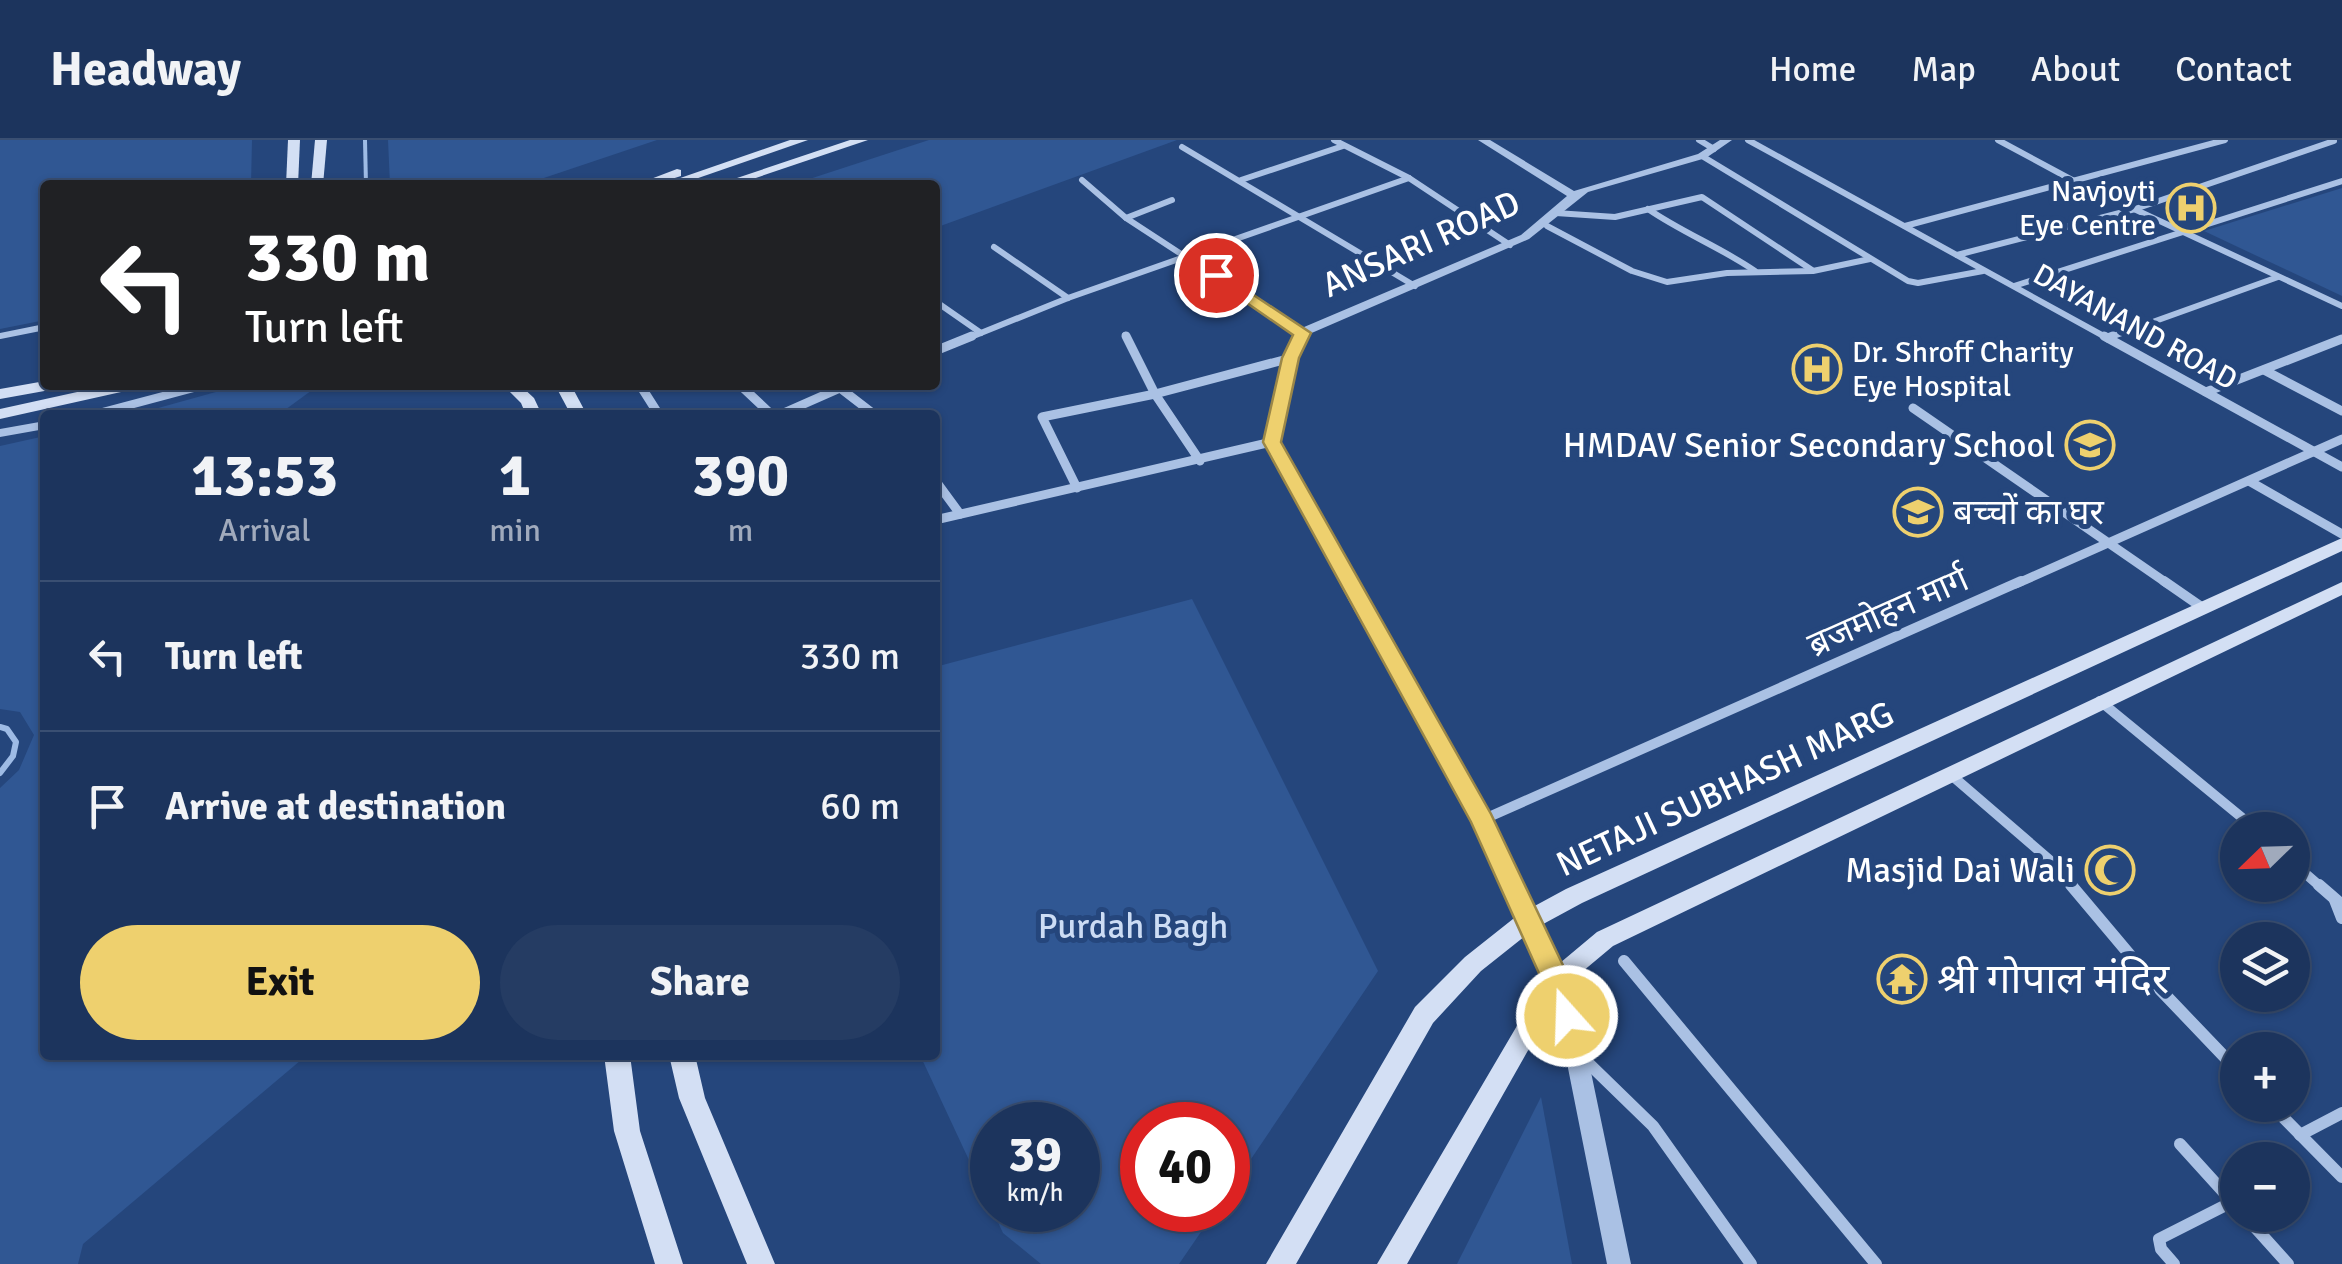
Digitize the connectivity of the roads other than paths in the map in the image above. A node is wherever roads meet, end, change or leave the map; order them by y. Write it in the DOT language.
graph roads {
  1 [pos="294,140"];
  2 [pos="321,140"];
  3 [pos="802,140"];
  4 [pos="862,140"];
  5 [pos="1334,140"];
  6 [pos="1483,140"];
  7 [pos="1748,140"];
  8 [pos="1998,140"];
  9 [pos="2225,140"];
  10 [pos="2333,140"];
  11 [pos="2342,144"];
  12 [pos="1343,146"];
  13 [pos="1711,146"];
  14 [pos="1182,147"];
  15 [pos="718,168"];
  16 [pos="1408,178"];
  17 [pos="292,180"];
  18 [pos="317,180"];
  19 [pos="656,180"];
  20 [pos="681,180"];
  21 [pos="738,180"];
  22 [pos="1082,180"];
  23 [pos="1241,180"];
  24 [pos="2074,181"];
  25 [pos="2342,181"];
  26 [pos="1573,195"];
  27 [pos="1172,200"];
  28 [pos="1648,209"];
  29 [pos="2134,209"];
  30 [pos="1300,214"];
  31 [pos="1126,218"];
  32 [pos="1551,219"];
  33 [pos="1905,226"];
  34 [pos="2181,232"];
  35 [pos="1510,245"];
  36 [pos="994,247"];
  37 [pos="1956,255"];
  38 [pos="1188,256"];
  39 [pos="1870,259"];
  40 [pos="1813,270"];
  41 [pos="1984,270"];
  42 [pos="1756,272"];
  43 [pos="2278,278"];
  44 [pos="1415,286"];
  45 [pos="2014,286"];
  46 [pos="1068,298"];
  47 [pos="940,305"];
  48 [pos="2342,306"];
  49 [pos="40,328"];
  50 [pos="981,333"];
  51 [pos="1302,333"];
  52 [pos="1125,335"];
  53 [pos="0,336"];
  54 [pos="2108,338"];
  55 [pos="2342,339"];
  56 [pos="940,349"];
  57 [pos="1291,358"];
  58 [pos="2264,370"];
  59 [pos="40,387"];
  60 [pos="108,390"];
  61 [pos="185,390"];
  62 [pos="517,390"];
  63 [pos="746,390"];
  64 [pos="824,390"];
  65 [pos="834,390"];
  66 [pos="848,390"];
  67 [pos="2206,392"];
  68 [pos="827,393"];
  69 [pos="0,394"];
  70 [pos="1155,394"];
  71 [pos="1913,408"];
  72 [pos="111,410"];
  73 [pos="532,410"];
  74 [pos="770,410"];
  75 [pos="788,410"];
  76 [pos="870,410"];
  77 [pos="2342,411"];
  78 [pos="0,414"];
  79 [pos="40,426"];
  80 [pos="0,432"];
  81 [pos="2342,439"];
  82 [pos="1272,442"];
  83 [pos="2315,452"];
  84 [pos="1200,461"];
  85 [pos="2342,467"];
  86 [pos="2249,482"];
  87 [pos="940,487"];
  88 [pos="1077,488"];
  89 [pos="960,514"];
  90 [pos="940,519"];
  91 [pos="2342,534"];
  92 [pos="2113,542"];
  93 [pos="2342,544"];
  94 [pos="2342,588"];
  95 [pos="2203,608"];
  96 [pos="2100,700"];
  97 [pos="1948,773"];
  98 [pos="2236,812"];
  99 [pos="1482,820"];
  100 [pos="2310,878"];
  101 [pos="2338,902"];
  102 [pos="2342,918"];
  103 [pos="1526,922"];
  104 [pos="1624,961"];
  105 [pos="1556,980"];
  106 [pos="1576,1052"];
  107 [pos="2220,1053"];
  108 [pos="618,1060"];
  109 [pos="683,1060"];
  110 [pos="2342,1113"];
  111 [pos="2287,1122"];
  112 [pos="2300,1135"];
  113 [pos="2180,1144"];
  114 [pos="2342,1177"];
  115 [pos="2220,1188"];
  116 [pos="2220,1212"];
  117 [pos="2259,1232"];
  118 [pos="670,1264"];
  119 [pos="761,1264"];
  120 [pos="1280,1264"];
  121 [pos="1391,1264"];
  122 [pos="1619,1264"];
  123 [pos="1751,1264"];
  124 [pos="1876,1264"];
  125 [pos="2174,1264"];
  126 [pos="2288,1264"];
  1 -- 17 [label="main road"];
  2 -- 18 [label="main road"];
  3 -- 15 [label="main road"];
  4 -- 21 [label="main road"];
  5 -- 12 [label="street"];
  6 -- 26 [label="street"];
  7 -- 33 [label="street, DAYANAND ROAD"];
  8 -- 24 [label="street"];
  9 -- 24 [label="street"];
  10 -- 11 [label="street"];
  10 -- 29 [label="street"];
  12 -- 16 [label="street"];
  12 -- 23 [label="street"];
  13 -- 26 [label="street, ANSARI ROAD"];
  13 -- 39 [label="street"];
  14 -- 23 [label="street"];
  15 -- 19 [label="main road"];
  15 -- 20 [label="main road"];
  16 -- 30 [label="street"];
  16 -- 35 [label="street"];
  22 -- 31 [label="street"];
  23 -- 30 [label="street"];
  24 -- 29 [label="street"];
  24 -- 33 [label="street"];
  25 -- 34 [label="street"];
  26 -- 32 [label="street, ANSARI ROAD"];
  27 -- 31 [label="street"];
  28 -- 32 [label="street"];
  28 -- 40 [label="street"];
  28 -- 42 [label="street"];
  29 -- 34 [label="street"];
  29 -- 37 [label="street"];
  30 -- 38 [label="street"];
  30 -- 44 [label="street"];
  31 -- 38 [label="street"];
  32 -- 35 [label="street, ANSARI ROAD"];
  32 -- 42 [label="street"];
  33 -- 37 [label="street, DAYANAND ROAD"];
  34 -- 43 [label="street"];
  34 -- 45 [label="street"];
  35 -- 44 [label="street, ANSARI ROAD"];
  36 -- 46 [label="street"];
  37 -- 41 [label="street, DAYANAND ROAD"];
  38 -- 46 [label="street"];
  38 -- 51 [label="street"];
  39 -- 40 [label="street"];
  39 -- 41 [label="street"];
  40 -- 42 [label="street"];
  41 -- 45 [label="street, DAYANAND ROAD"];
  43 -- 48 [label="street"];
  43 -- 54 [label="street"];
  44 -- 51 [label="street, ANSARI ROAD"];
  45 -- 54 [label="street, DAYANAND ROAD"];
  46 -- 50 [label="street"];
  47 -- 50 [label="street"];
  49 -- 53 [label="street"];
  50 -- 56 [label="street"];
  51 -- 57 [label="street, ANSARI ROAD"];
  52 -- 70 [label="street"];
  54 -- 67 [label="street, DAYANAND ROAD"];
  55 -- 58 [label="street"];
  57 -- 70 [label="street"];
  57 -- 82 [label="street, ANSARI ROAD"];
  58 -- 67 [label="street"];
  58 -- 77 [label="street"];
  59 -- 69 [label="main road"];
  60 -- 78 [label="main road"];
  61 -- 72 [label="street"];
  62 -- 73 [label="main road"];
  63 -- 74 [label="street"];
  64 -- 68 [label="street"];
  65 -- 68 [label="street"];
  66 -- 76 [label="street"];
  67 -- 83 [label="street, DAYANAND ROAD"];
  68 -- 75 [label="street"];
  70 -- 84 [label="street"];
  70 -- 88 [label="street"];
  71 -- 92 [label="street"];
  79 -- 80 [label="street"];
  81 -- 83 [label="street, ब्रजमोहन मार्ग"];
  82 -- 84 [label="street"];
  82 -- 99 [label="street"];
  83 -- 85 [label="street, DAYANAND ROAD"];
  83 -- 86 [label="street, ब्रजमोहन मार्ग"];
  84 -- 88 [label="street"];
  86 -- 91 [label="street"];
  86 -- 92 [label="street, ब्रजमोहन मार्ग"];
  87 -- 89 [label="street"];
  88 -- 89 [label="street"];
  89 -- 90 [label="street"];
  92 -- 95 [label="street"];
  92 -- 99 [label="street, ब्रजमोहन मार्ग"];
  93 -- 95 [label="main road, NETAJI SUBHASH MARG"];
  94 -- 96 [label="main road"];
  95 -- 103 [label="main road, NETAJI SUBHASH MARG"];
  96 -- 97 [label="main road"];
  96 -- 98 [label="street"];
  97 -- 105 [label="main road"];
  97 -- 107 [label="street"];
  99 -- 103 [label="street"];
  100 -- 101 [label="street"];
  101 -- 102 [label="street"];
  103 -- 105 [label="street"];
  103 -- 120 [label="main road, NETAJI SUBHASH MARG"];
  104 -- 124 [label="street"];
  105 -- 106 [label="street"];
  105 -- 121 [label="main road"];
  106 -- 122 [label="street"];
  106 -- 123 [label="street"];
  108 -- 118 [label="main road"];
  109 -- 119 [label="main road"];
  110 -- 112 [label="street"];
  111 -- 112 [label="street"];
  112 -- 114 [label="street"];
  113 -- 115 [label="street"];
  116 -- 125 [label="street"];
  117 -- 126 [label="street"];
}
